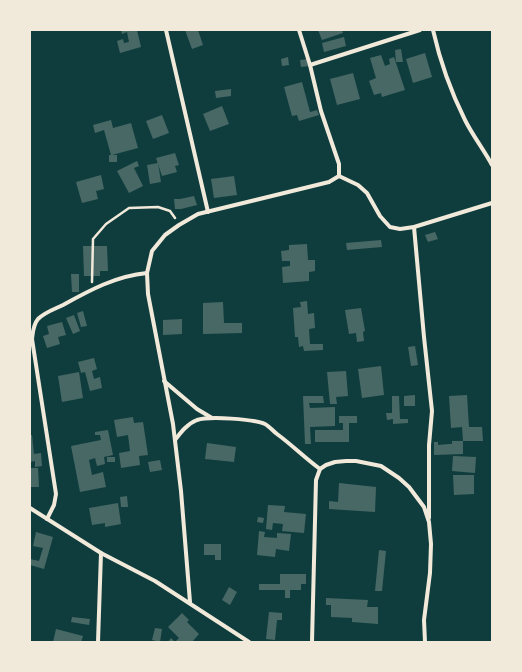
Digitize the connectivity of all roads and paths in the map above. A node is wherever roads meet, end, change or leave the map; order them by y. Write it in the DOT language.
graph roads {
  1 [pos="166,30"];
  2 [pos="299,30"];
  3 [pos="420,30"];
  4 [pos="433,30"];
  5 [pos="310,65"];
  6 [pos="492,165"];
  7 [pos="339,176"];
  8 [pos="492,203"];
  9 [pos="208,212"];
  10 [pos="179,225"];
  11 [pos="414,227"];
  12 [pos="147,273"];
  13 [pos="91,289"];
  14 [pos="164,381"];
  15 [pos="212,418"];
  16 [pos="174,441"];
  17 [pos="320,469"];
  18 [pos="30,508"];
  19 [pos="47,519"];
  20 [pos="429,522"];
  21 [pos="101,554"];
  22 [pos="190,602"];
  23 [pos="98,642"];
  24 [pos="249,642"];
  25 [pos="312,642"];
  26 [pos="425,642"];
  1 -- 9 [label="street"];
  2 -- 5 [label="street"];
  3 -- 5 [label="street"];
  4 -- 6 [label="street"];
  5 -- 7 [label="street"];
  7 -- 9 [label="street"];
  7 -- 11 [label="street"];
  8 -- 11 [label="street"];
  9 -- 10 [label="street"];
  10 -- 12 [label="street"];
  10 -- 13 [label="path"];
  11 -- 20 [label="street"];
  12 -- 13 [label="street"];
  12 -- 14 [label="street"];
  13 -- 19 [label="street"];
  14 -- 15 [label="street"];
  14 -- 16 [label="street"];
  15 -- 16 [label="street"];
  15 -- 17 [label="street"];
  16 -- 22 [label="street"];
  17 -- 20 [label="street"];
  17 -- 25 [label="street"];
  18 -- 19 [label="street"];
  19 -- 21 [label="street"];
  20 -- 26 [label="street"];
  21 -- 22 [label="street"];
  21 -- 23 [label="street"];
  22 -- 24 [label="street"];
}
